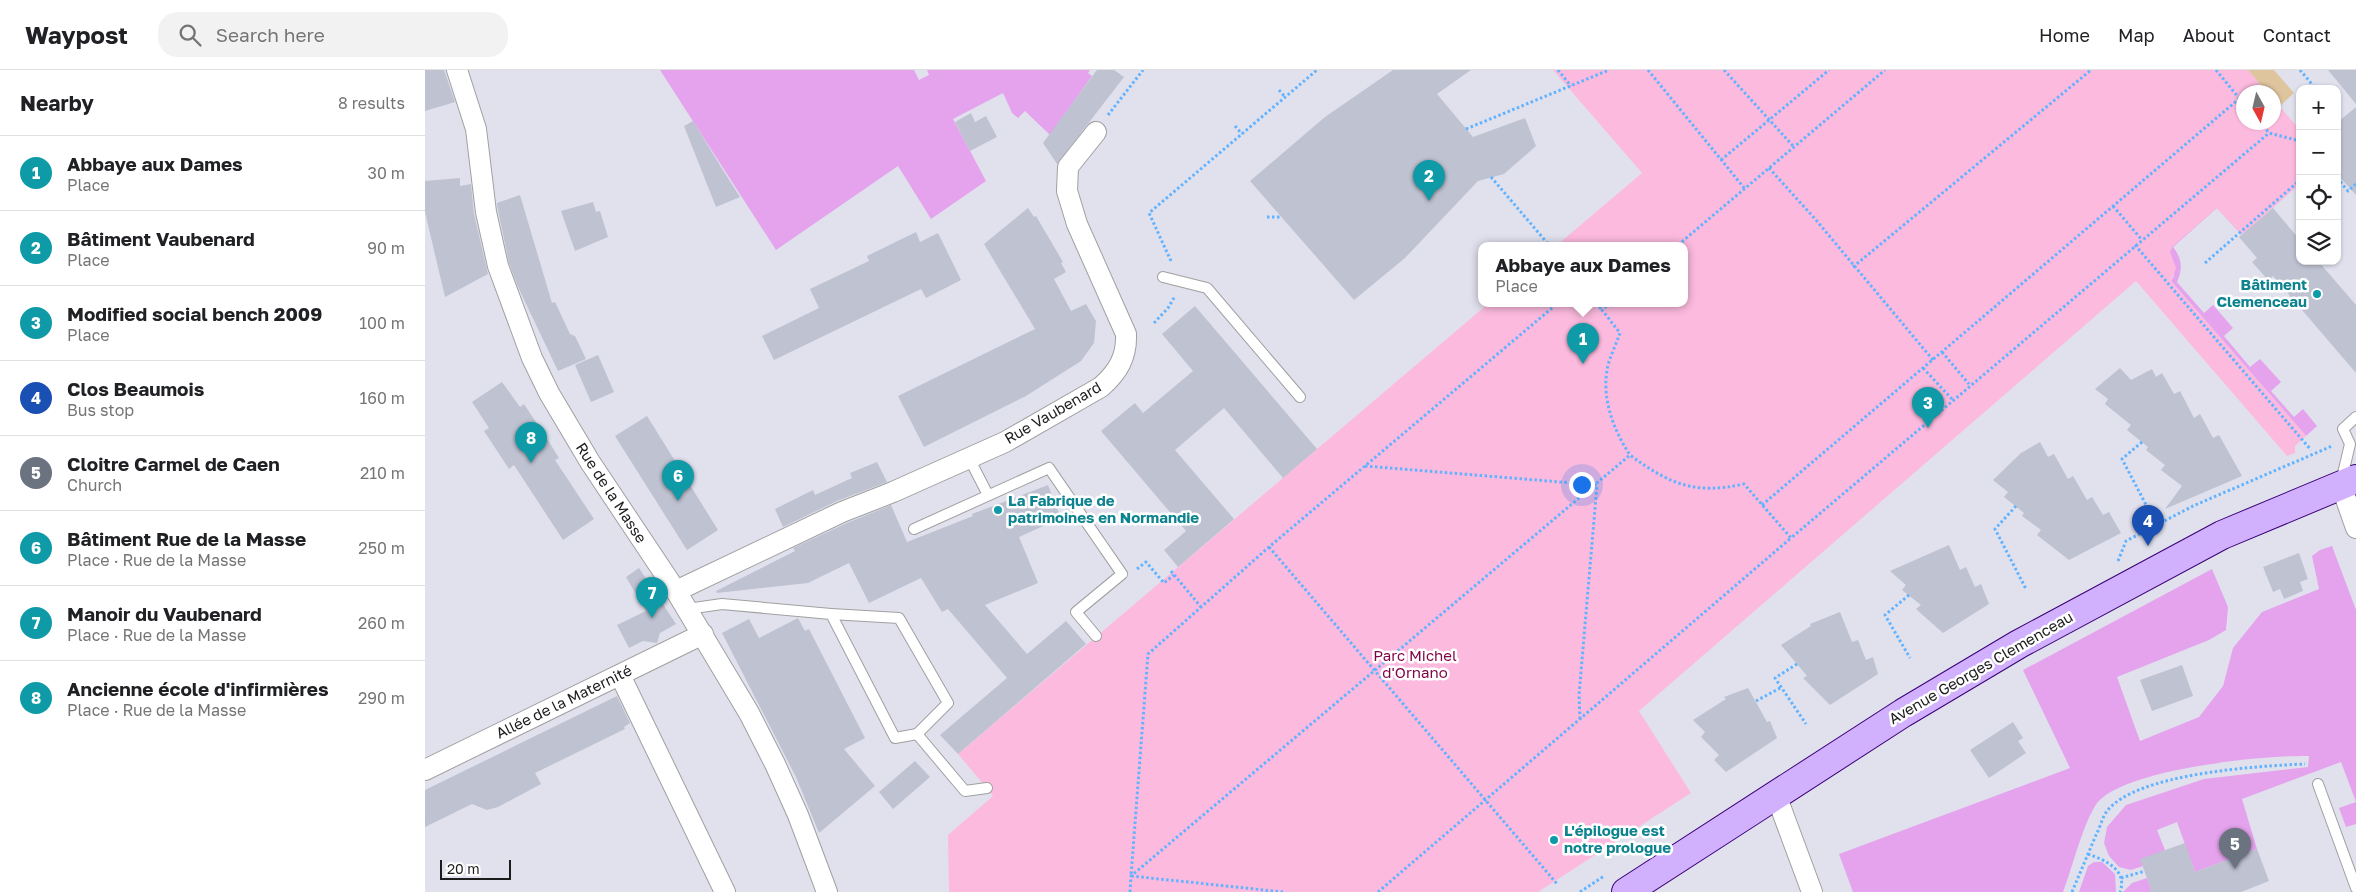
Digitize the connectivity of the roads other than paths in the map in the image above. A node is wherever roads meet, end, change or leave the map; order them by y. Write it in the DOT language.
graph roads {
  1 [pos="457,70"];
  2 [pos="1096,132"];
  3 [pos="1163,278"];
  4 [pos="1300,397"];
  5 [pos="2356,417"];
  6 [pos="969,458"];
  7 [pos="2348,482"];
  8 [pos="988,495"];
  9 [pos="2356,528"];
  10 [pos="914,529"];
  11 [pos="676,591"];
  12 [pos="687,609"];
  13 [pos="831,614"];
  14 [pos="703,634"];
  15 [pos="1096,636"];
  16 [pos="620,675"];
  17 [pos="917,734"];
  18 [pos="425,770"];
  19 [pos="2318,784"];
  20 [pos="987,788"];
  21 [pos="1776,795"];
  22 [pos="2356,888"];
  23 [pos="725,892"];
  24 [pos="827,892"];
  25 [pos="1626,892"];
  26 [pos="1812,892"];
  1 -- 11 [label="street, Rue de la Masse"];
  2 -- 6 [label="street, Rue Vaubenard"];
  3 -- 4 [label="lane"];
  5 -- 7 [label="lane"];
  6 -- 8 [label="lane"];
  6 -- 11 [label="street, Rue Vaubenard"];
  7 -- 9 [label="street"];
  7 -- 21 [label="main road, Avenue Georges Clemenceau"];
  8 -- 10 [label="lane"];
  8 -- 15 [label="lane"];
  11 -- 12 [label="street, Rue de la Masse"];
  12 -- 13 [label="lane"];
  12 -- 14 [label="street, Rue de la Masse"];
  13 -- 17 [label="lane"];
  13 -- 17 [label="lane"];
  14 -- 16 [label="street, Allée de la Maternité"];
  14 -- 24 [label="street, Rue de la Masse"];
  16 -- 18 [label="street, Allée de la Maternité"];
  16 -- 23 [label="street"];
  17 -- 20 [label="lane"];
  19 -- 22 [label="lane"];
  21 -- 25 [label="main road, Avenue Georges Clemenceau"];
  21 -- 26 [label="street"];
}
